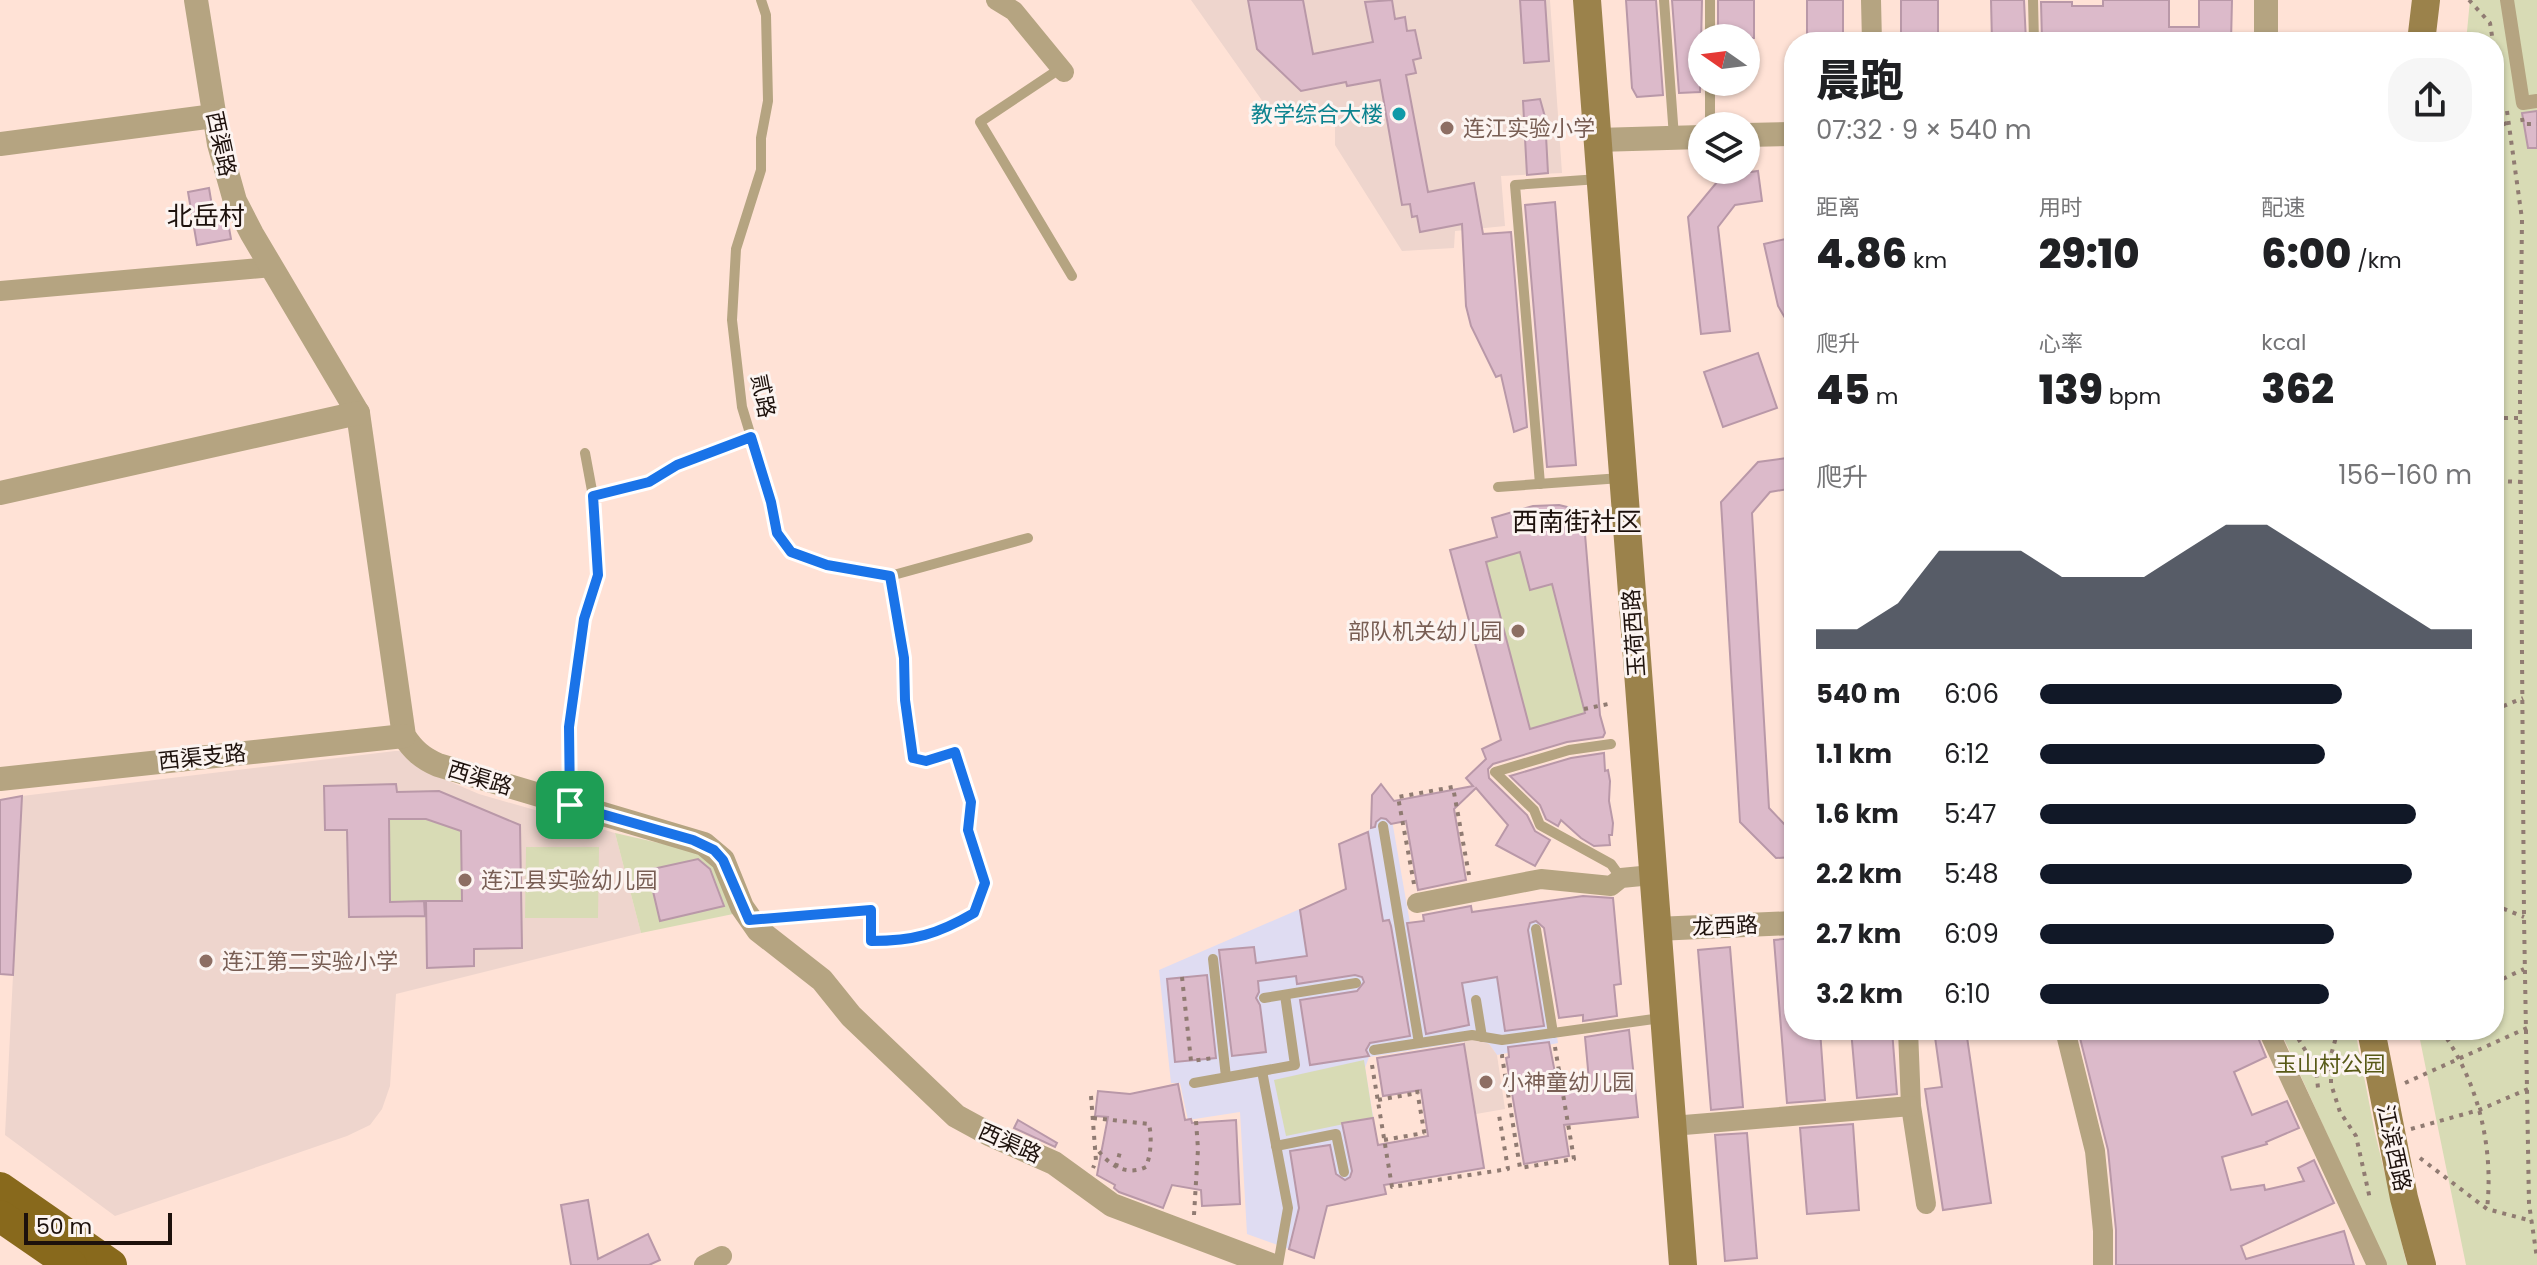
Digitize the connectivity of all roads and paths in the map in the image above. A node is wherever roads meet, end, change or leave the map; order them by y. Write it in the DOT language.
graph roads {
  1 [pos="196,0"];
  2 [pos="761,0"];
  3 [pos="996,0"];
  4 [pos="1587,0"];
  5 [pos="1664,0"];
  6 [pos="1710,0"];
  7 [pos="1871,0"];
  8 [pos="2033,0"];
  9 [pos="2266,0"];
  10 [pos="2426,0"];
  11 [pos="2469,0"];
  12 [pos="2507,0"];
  13 [pos="1710,24"];
  14 [pos="1872,32"];
  15 [pos="2034,32"];
  16 [pos="2266,32"];
  17 [pos="2422,32"];
  18 [pos="2492,32"];
  19 [pos="1062,70"];
  20 [pos="2537,101"];
  21 [pos="2506,108"];
  22 [pos="214,116"];
  23 [pos="2509,122"];
  24 [pos="2504,124"];
  25 [pos="2528,124"];
  26 [pos="2537,124"];
  27 [pos="1784,134"];
  28 [pos="1760,135"];
  29 [pos="1674,137"];
  30 [pos="1688,137"];
  31 [pos="1597,140"];
  32 [pos="0,144"];
  33 [pos="1601,179"];
  34 [pos="272,267"];
  35 [pos="1072,276"];
  36 [pos="0,291"];
  37 [pos="358,413"];
  38 [pos="2504,418"];
  39 [pos="2520,418"];
  40 [pos="751,437"];
  41 [pos="585,453"];
  42 [pos="1623,478"];
  43 [pos="2504,481"];
  44 [pos="2521,482"];
  45 [pos="1540,484"];
  46 [pos="1498,487"];
  47 [pos="0,493"];
  48 [pos="593,496"];
  49 [pos="1028,538"];
  50 [pos="890,576"];
  51 [pos="2523,698"];
  52 [pos="1608,704"];
  53 [pos="2504,706"];
  54 [pos="1584,709"];
  55 [pos="404,736"];
  56 [pos="1611,744"];
  57 [pos="0,779"];
  58 [pos="570,805"];
  59 [pos="1383,826"];
  60 [pos="1652,875"];
  61 [pos="1621,878"];
  62 [pos="1472,892"];
  63 [pos="1417,903"];
  64 [pos="2504,909"];
  65 [pos="2524,917"];
  66 [pos="749,920"];
  67 [pos="1784,923"];
  68 [pos="1536,929"];
  69 [pos="1656,929"];
  70 [pos="1213,959"];
  71 [pos="2525,968"];
  72 [pos="1182,977"];
  73 [pos="2504,978"];
  74 [pos="1356,983"];
  75 [pos="1285,995"];
  76 [pos="1264,998"];
  77 [pos="1476,1000"];
  78 [pos="1663,1017"];
  79 [pos="2527,1028"];
  80 [pos="1553,1033"];
  81 [pos="1482,1037"];
  82 [pos="2504,1039"];
  83 [pos="1908,1040"];
  84 [pos="2067,1040"];
  85 [pos="2273,1040"];
  86 [pos="2335,1040"];
  87 [pos="2373,1040"];
  88 [pos="2447,1040"];
  89 [pos="2501,1040"];
  90 [pos="1419,1043"];
  91 [pos="1555,1047"];
  92 [pos="1542,1049"];
  93 [pos="1374,1050"];
  94 [pos="1216,1051"];
  95 [pos="1515,1054"];
  96 [pos="2458,1060"];
  97 [pos="1262,1071"];
  98 [pos="1226,1077"];
  99 [pos="1194,1083"];
  100 [pos="2319,1084"];
  101 [pos="2331,1084"];
  102 [pos="2403,1084"];
  103 [pos="2528,1088"];
  104 [pos="1091,1096"];
  105 [pos="1378,1100"];
  106 [pos="1911,1106"];
  107 [pos="2479,1110"];
  108 [pos="1499,1115"];
  109 [pos="1093,1118"];
  110 [pos="1196,1121"];
  111 [pos="1672,1126"];
  112 [pos="2409,1130"];
  113 [pos="1384,1140"];
  114 [pos="1095,1146"];
  115 [pos="1276,1146"];
  116 [pos="1120,1152"];
  117 [pos="1118,1169"];
  118 [pos="2433,1170"];
  119 [pos="1344,1172"];
  120 [pos="1083,1184"];
  121 [pos="0,1188"];
  122 [pos="2371,1203"];
  123 [pos="1926,1204"];
  124 [pos="2487,1209"];
  125 [pos="0,1216"];
  126 [pos="2532,1221"];
  127 [pos="1187,1233"];
  128 [pos="2537,1258"];
  129 [pos="71,1265"];
  130 [pos="111,1265"];
  131 [pos="1271,1265"];
  132 [pos="1278,1265"];
  133 [pos="1683,1265"];
  134 [pos="2103,1265"];
  135 [pos="2377,1265"];
  136 [pos="2422,1265"];
  1 -- 22 [label="street, 西渠路"];
  2 -- 40 [label="lane, 贰路"];
  3 -- 19 [label="street"];
  4 -- 31 [label="main road, 玉荷西路"];
  5 -- 29 [label="lane"];
  6 -- 13 [label="lane"];
  7 -- 14 [label="street"];
  8 -- 15 [label="lane"];
  9 -- 16 [label="street"];
  10 -- 17 [label="main road"];
  11 -- 18 [label="path"];
  12 -- 20 [label="street"];
  19 -- 35 [label="lane"];
  21 -- 23 [label="path"];
  22 -- 32 [label="street"];
  22 -- 34 [label="street, 西渠路"];
  23 -- 24 [label="path"];
  23 -- 39 [label="path"];
  25 -- 26 [label="path"];
  27 -- 28 [label="street"];
  29 -- 30 [label="street"];
  29 -- 31 [label="street"];
  31 -- 33 [label="main road, 玉荷西路"];
  33 -- 42 [label="main road, 玉荷西路"];
  33 -- 45 [label="lane"];
  34 -- 36 [label="street"];
  34 -- 37 [label="street, 西渠路"];
  37 -- 47 [label="street"];
  37 -- 55 [label="street, 西渠路"];
  38 -- 39 [label="path"];
  39 -- 44 [label="path"];
  40 -- 48 [label="lane"];
  40 -- 50 [label="lane, 贰路"];
  41 -- 48 [label="lane"];
  42 -- 45 [label="lane"];
  42 -- 60 [label="main road, 玉荷西路"];
  43 -- 44 [label="path"];
  44 -- 51 [label="path"];
  45 -- 46 [label="lane"];
  48 -- 58 [label="lane"];
  49 -- 50 [label="lane, 贰路"];
  50 -- 66 [label="lane"];
  51 -- 53 [label="path"];
  51 -- 65 [label="path"];
  52 -- 54 [label="path"];
  55 -- 57 [label="street, 西渠支路"];
  55 -- 58 [label="street, 西渠路"];
  56 -- 61 [label="lane"];
  58 -- 66 [label="street, 西渠路"];
  59 -- 90 [label="lane"];
  60 -- 61 [label="street"];
  60 -- 69 [label="main road, 玉荷西路"];
  61 -- 62 [label="street"];
  62 -- 63 [label="street"];
  62 -- 63 [label="path"];
  64 -- 65 [label="path"];
  65 -- 71 [label="path"];
  66 -- 120 [label="street, 西渠路"];
  67 -- 69 [label="street, 龙西路"];
  68 -- 80 [label="lane"];
  69 -- 78 [label="main road, 玉荷西路"];
  70 -- 98 [label="lane"];
  71 -- 73 [label="path"];
  71 -- 79 [label="path"];
  72 -- 94 [label="path"];
  74 -- 75 [label="lane"];
  75 -- 76 [label="lane"];
  75 -- 97 [label="lane"];
  77 -- 81 [label="lane"];
  78 -- 80 [label="lane"];
  78 -- 111 [label="main road, 玉荷西路"];
  79 -- 82 [label="path"];
  79 -- 103 [label="path"];
  80 -- 81 [label="lane"];
  80 -- 91 [label="path"];
  81 -- 90 [label="lane"];
  83 -- 106 [label="street"];
  84 -- 134 [label="street"];
  85 -- 135 [label="street"];
  86 -- 101 [label="path"];
  87 -- 136 [label="main road, 江滨西路"];
  88 -- 96 [label="path"];
  89 -- 96 [label="path"];
  90 -- 93 [label="lane"];
  91 -- 92 [label="path"];
  91 -- 95 [label="path"];
  93 -- 105 [label="path"];
  96 -- 102 [label="path"];
  96 -- 107 [label="path"];
  97 -- 98 [label="lane"];
  97 -- 115 [label="lane"];
  98 -- 99 [label="lane"];
  100 -- 101 [label="path"];
  101 -- 122 [label="path"];
  103 -- 107 [label="path"];
  103 -- 126 [label="path"];
  104 -- 109 [label="path"];
  105 -- 113 [label="path"];
  105 -- 113 [label="path"];
  106 -- 111 [label="street"];
  106 -- 123 [label="street"];
  107 -- 112 [label="path"];
  107 -- 124 [label="path"];
  108 -- 113 [label="path"];
  109 -- 114 [label="path"];
  109 -- 117 [label="path"];
  110 -- 127 [label="path"];
  111 -- 133 [label="main road, 玉荷西路"];
  114 -- 117 [label="path"];
  114 -- 120 [label="path"];
  115 -- 119 [label="lane"];
  115 -- 132 [label="lane"];
  116 -- 117 [label="path"];
  118 -- 124 [label="path"];
  120 -- 127 [label="street, 西渠路"];
  121 -- 130 [label="main road"];
  124 -- 126 [label="path"];
  125 -- 129 [label="main road"];
  126 -- 128 [label="path"];
  127 -- 131 [label="street, 西渠路"];
}
